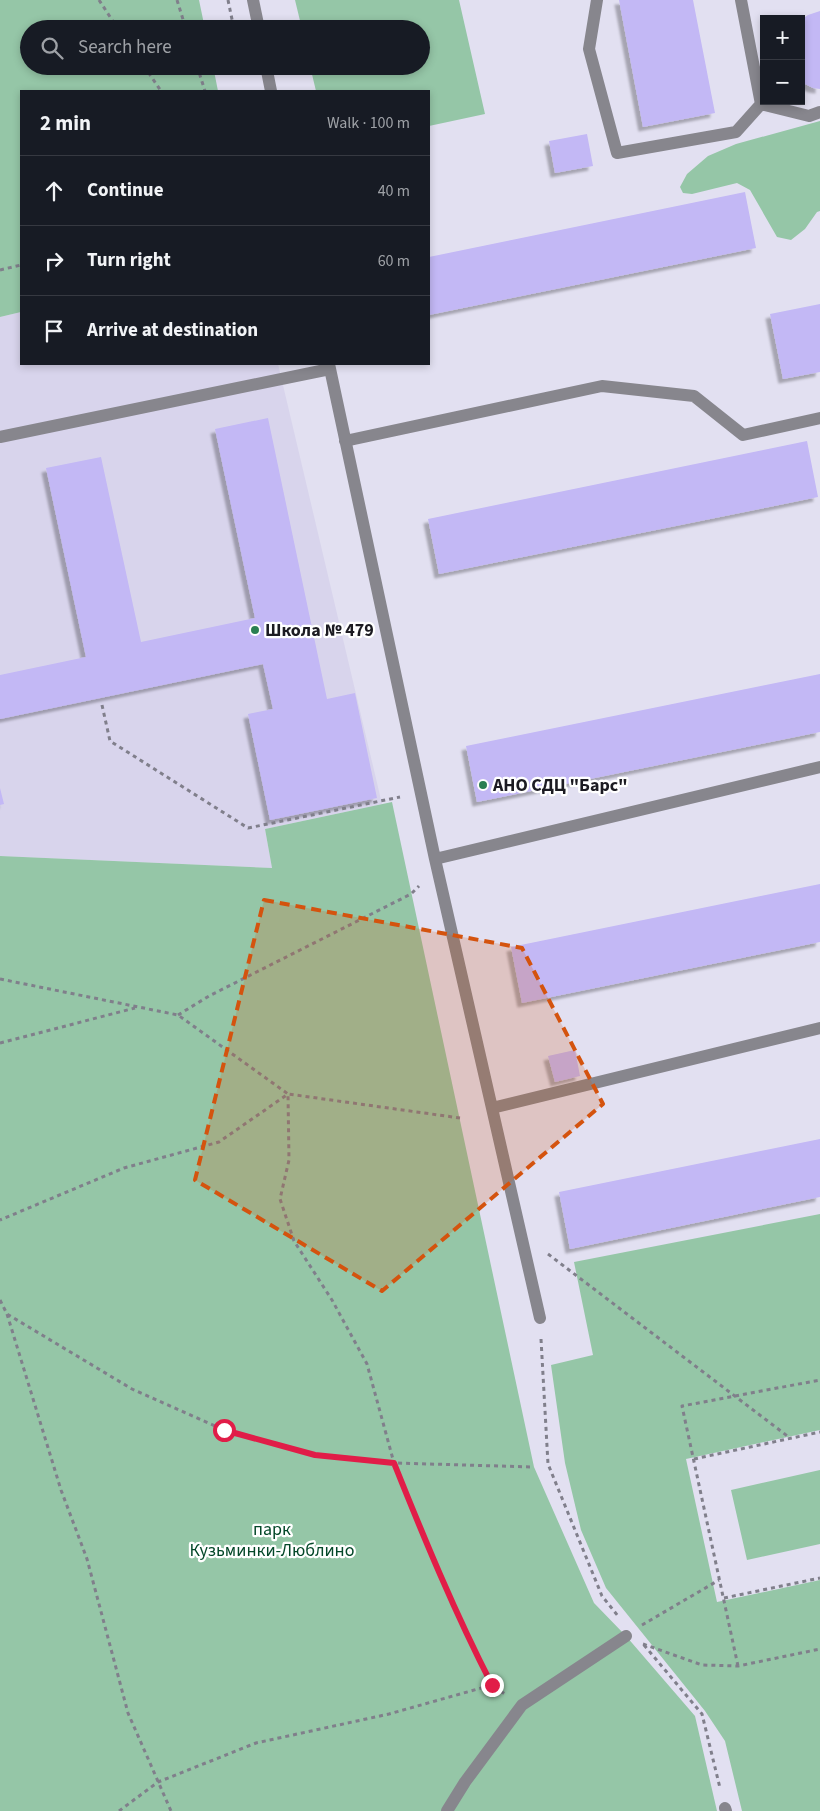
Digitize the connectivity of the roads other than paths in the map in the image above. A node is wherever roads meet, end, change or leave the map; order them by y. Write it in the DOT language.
graph roads {
  1 [pos="253,0"];
  2 [pos="597,0"];
  3 [pos="740,0"];
  4 [pos="256,20"];
  5 [pos="268,75"];
  6 [pos="271,90"];
  7 [pos="760,99"];
  8 [pos="760,105"];
  9 [pos="765,105"];
  10 [pos="820,112"];
  11 [pos="329,366"];
  12 [pos="820,418"];
  13 [pos="0,437"];
  14 [pos="345,441"];
  15 [pos="820,767"];
  16 [pos="435,859"];
  17 [pos="820,1028"];
  18 [pos="492,1108"];
  19 [pos="540,1318"];
  20 [pos="626,1636"];
  21 [pos="447,1811"];
  1 -- 4 [label="lane"];
  2 -- 8 [label="lane"];
  3 -- 7 [label="lane"];
  5 -- 6 [label="lane"];
  9 -- 10 [label="lane"];
  11 -- 13 [label="lane"];
  11 -- 14 [label="lane"];
  12 -- 14 [label="lane"];
  14 -- 16 [label="lane"];
  15 -- 16 [label="lane"];
  16 -- 18 [label="lane"];
  17 -- 18 [label="lane"];
  18 -- 19 [label="lane"];
  20 -- 21 [label="lane"];
}
